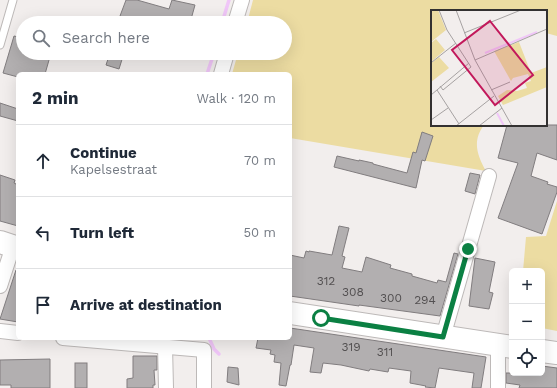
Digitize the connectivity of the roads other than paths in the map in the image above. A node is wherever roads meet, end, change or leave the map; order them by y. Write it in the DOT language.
graph roads {
  1 [pos="13,0"];
  2 [pos="242,0"];
  3 [pos="237,16"];
  4 [pos="0,45"];
  5 [pos="225,60"];
  6 [pos="221,72"];
  7 [pos="490,176"];
  8 [pos="10,245"];
  9 [pos="0,286"];
  10 [pos="292,313"];
  11 [pos="0,331"];
  12 [pos="16,333"];
  13 [pos="443,337"];
  14 [pos="88,340"];
  15 [pos="165,346"];
  16 [pos="505,346"];
  17 [pos="545,351"];
  18 [pos="557,353"];
  19 [pos="166,388"];
  20 [pos="204,388"];
  21 [pos="498,388"];
  1 -- 4 [label="lane"];
  2 -- 3 [label="street"];
  5 -- 6 [label="street"];
  7 -- 13 [label="street"];
  8 -- 9 [label="street"];
  10 -- 13 [label="main road"];
  11 -- 12 [label="street"];
  13 -- 16 [label="main road"];
  14 -- 15 [label="street"];
  15 -- 19 [label="street"];
  15 -- 20 [label="street"];
  16 -- 21 [label="street"];
  17 -- 18 [label="main road"];
}
